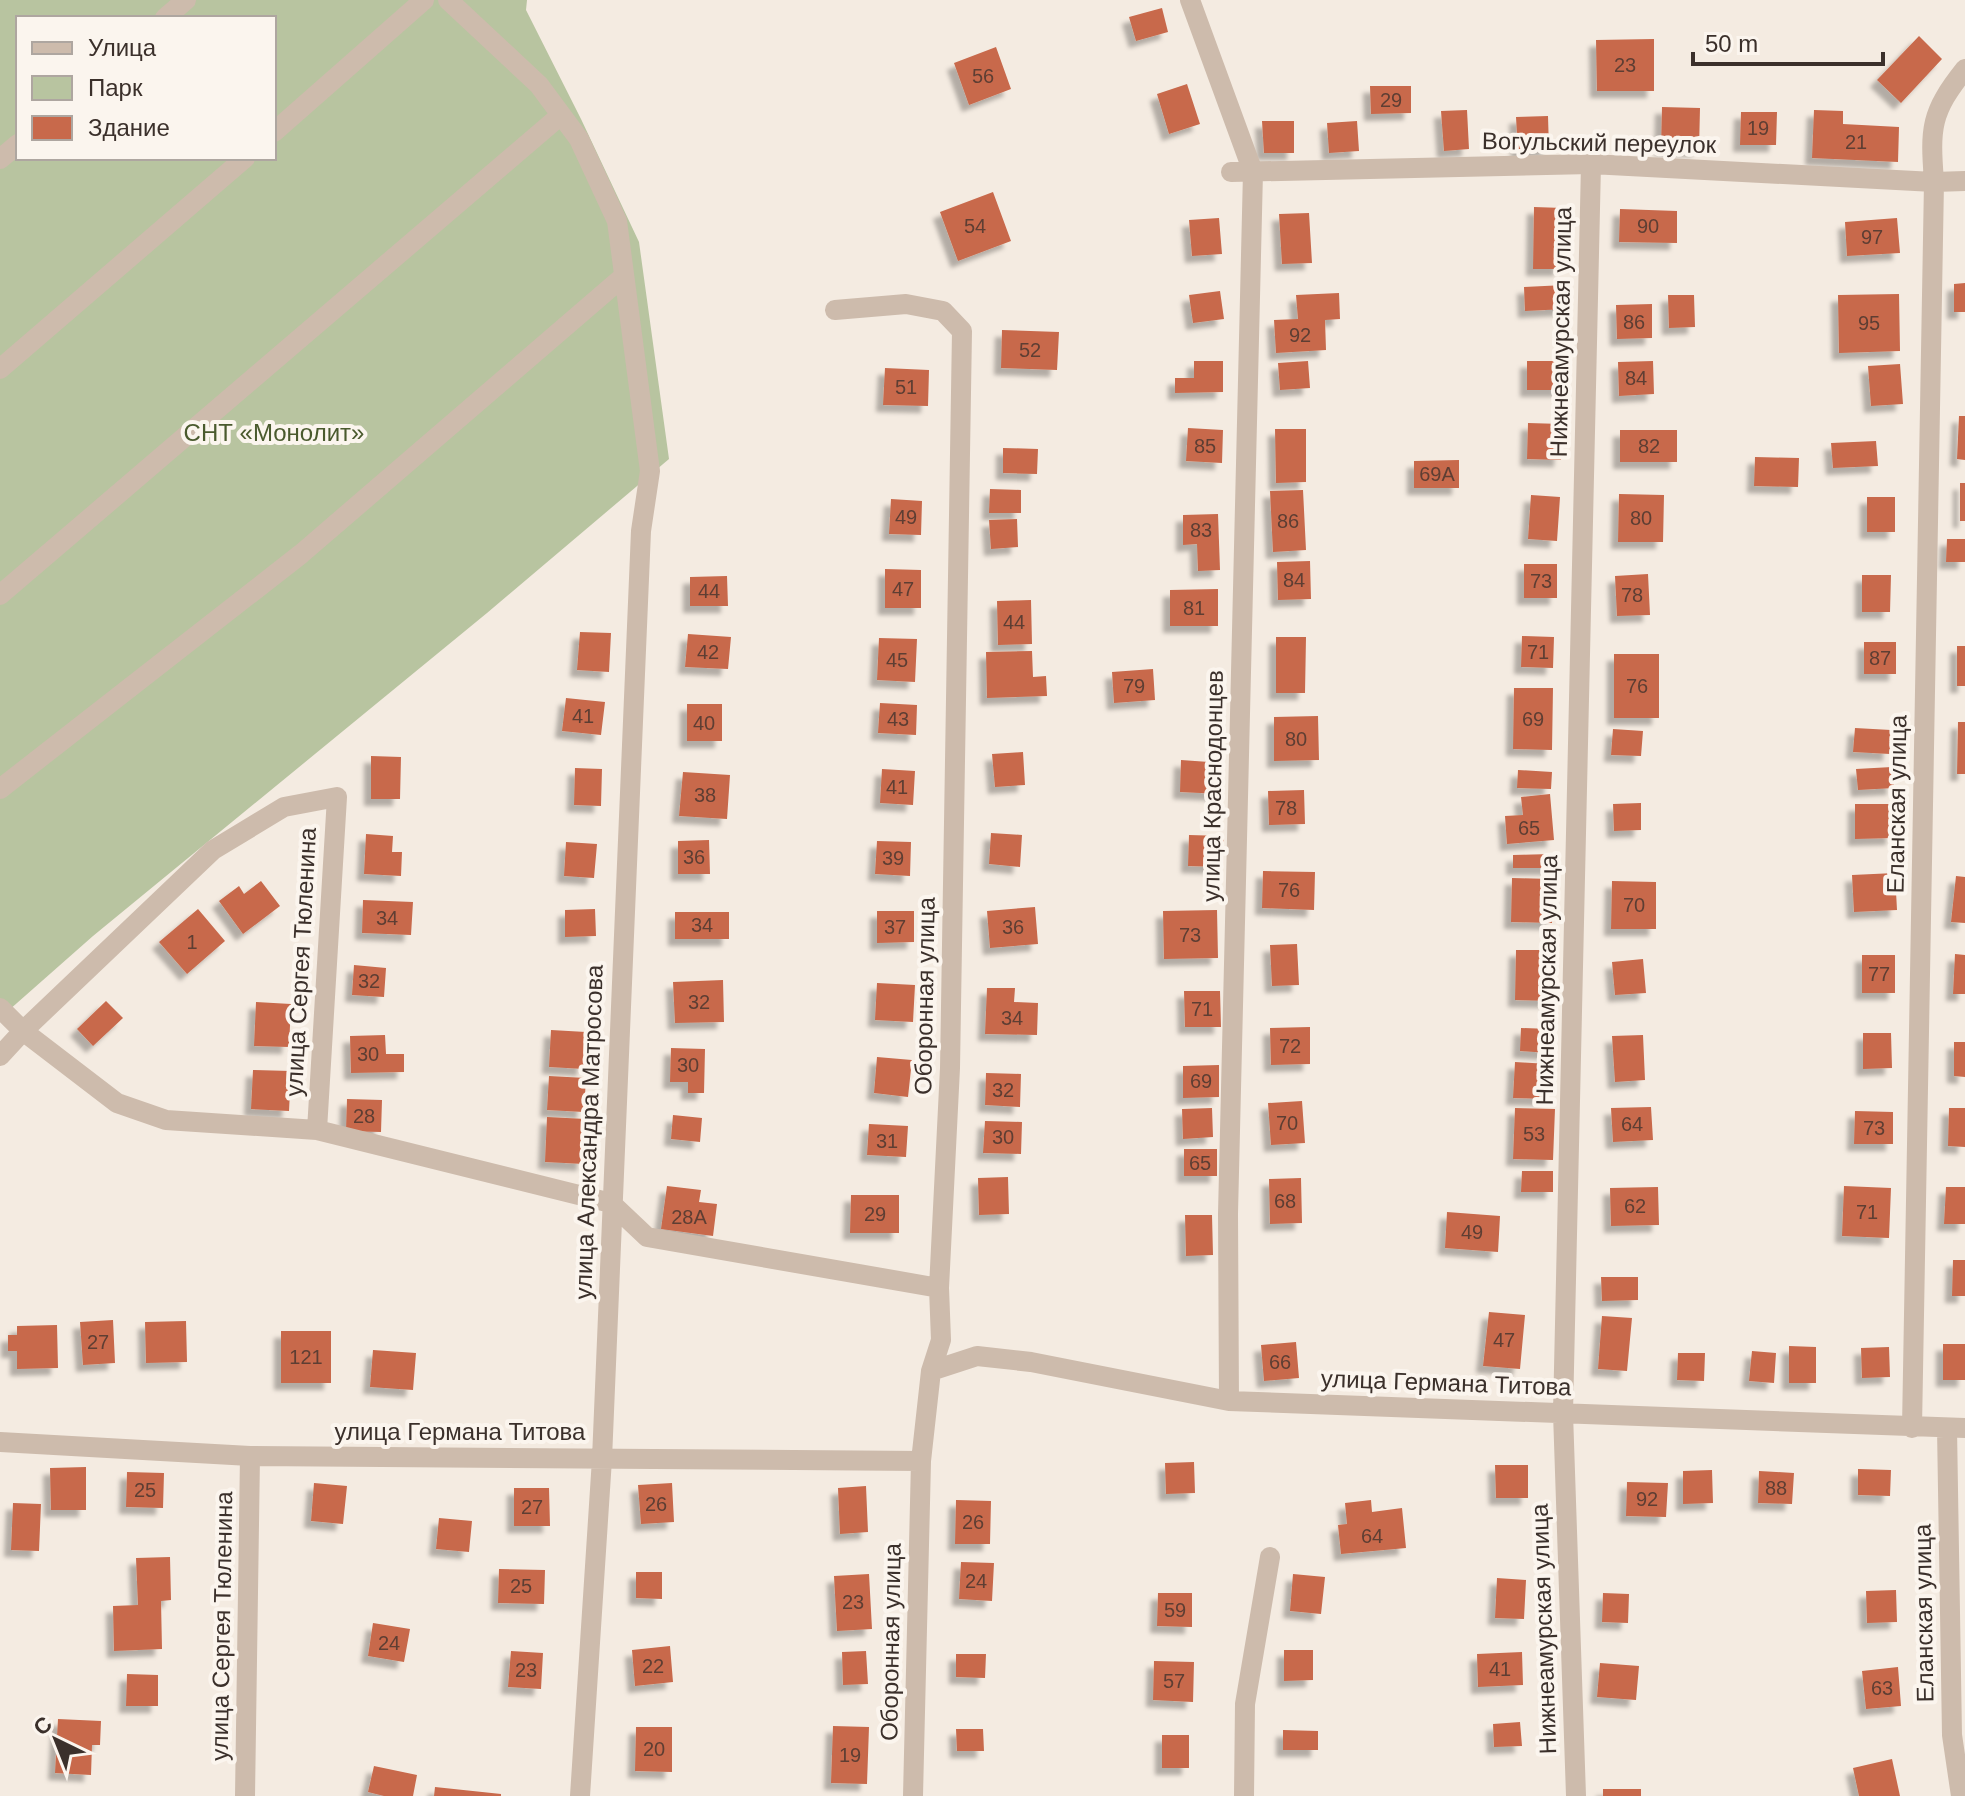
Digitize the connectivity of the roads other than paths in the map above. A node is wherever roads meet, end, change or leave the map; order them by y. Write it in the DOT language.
graph roads {
  1 [pos="186,0"];
  2 [pos="424,0"];
  3 [pos="448,0"];
  4 [pos="1190,0"];
  5 [pos="167,16"];
  6 [pos="1965,69"];
  7 [pos="561,115"];
  8 [pos="276,130"];
  9 [pos="16,146"];
  10 [pos="0,159"];
  11 [pos="243,160"];
  12 [pos="1591,164"];
  13 [pos="1231,172"];
  14 [pos="1253,172"];
  15 [pos="1965,181"];
  16 [pos="1934,182"];
  17 [pos="624,276"];
  18 [pos="835,310"];
  19 [pos="0,369"];
  20 [pos="0,595"];
  21 [pos="0,789"];
  22 [pos="0,1008"];
  23 [pos="23,1031"];
  24 [pos="0,1056"];
  25 [pos="317,1130"];
  26 [pos="611,1203"];
  27 [pos="939,1288"];
  28 [pos="931,1371"];
  29 [pos="1229,1401"];
  30 [pos="1563,1413"];
  31 [pos="1912,1428"];
  32 [pos="1956,1428"];
  33 [pos="0,1442"];
  34 [pos="250,1456"];
  35 [pos="602,1459"];
  36 [pos="921,1461"];
  37 [pos="1270,1557"];
  38 [pos="245,1796"];
  39 [pos="580,1796"];
  40 [pos="913,1796"];
  41 [pos="1244,1796"];
  42 [pos="1576,1796"];
  43 [pos="1961,1796"];
  1 -- 5 [label="street"];
  2 -- 8 [label="street"];
  3 -- 7 [label="street, улица Александра Матросова"];
  4 -- 14 [label="street"];
  6 -- 16 [label="street, Еланская улица"];
  7 -- 17 [label="street, улица Александра Матросова"];
  7 -- 20 [label="street"];
  9 -- 10 [label="street"];
  11 -- 19 [label="street"];
  12 -- 14 [label="street, Вогульский переулок"];
  12 -- 16 [label="street, Вогульский переулок"];
  12 -- 30 [label="street, Нижнеамурская улица"];
  13 -- 14 [label="street, Вогульский переулок"];
  14 -- 29 [label="street, улица Краснодонцев"];
  15 -- 16 [label="street, Вогульский переулок"];
  16 -- 31 [label="street, Еланская улица"];
  17 -- 21 [label="street"];
  17 -- 26 [label="street, улица Александра Матросова"];
  18 -- 27 [label="street, Оборонная улица"];
  22 -- 23 [label="street"];
  23 -- 24 [label="street"];
  23 -- 25 [label="street"];
  23 -- 25 [label="street, улица Сергея Тюленина"];
  25 -- 26 [label="street"];
  26 -- 27 [label="street"];
  26 -- 35 [label="street, улица Александра Матросова"];
  27 -- 28 [label="street, Оборонная улица"];
  28 -- 29 [label="street, улица Германа Титова"];
  28 -- 36 [label="street, Оборонная улица"];
  29 -- 30 [label="street, улица Германа Титова"];
  30 -- 31 [label="street, улица Германа Титова"];
  30 -- 42 [label="street, Нижнеамурская улица"];
  31 -- 32 [label="street, улица Германа Титова"];
  32 -- 43 [label="street, Еланская улица"];
  33 -- 34 [label="street, улица Германа Титова"];
  34 -- 35 [label="street, улица Германа Титова"];
  34 -- 38 [label="street, улица Сергея Тюленина"];
  35 -- 36 [label="street, улица Германа Титова"];
  35 -- 39 [label="street, улица Александра Матросова"];
  36 -- 40 [label="street, Оборонная улица"];
  37 -- 41 [label="street"];
}
